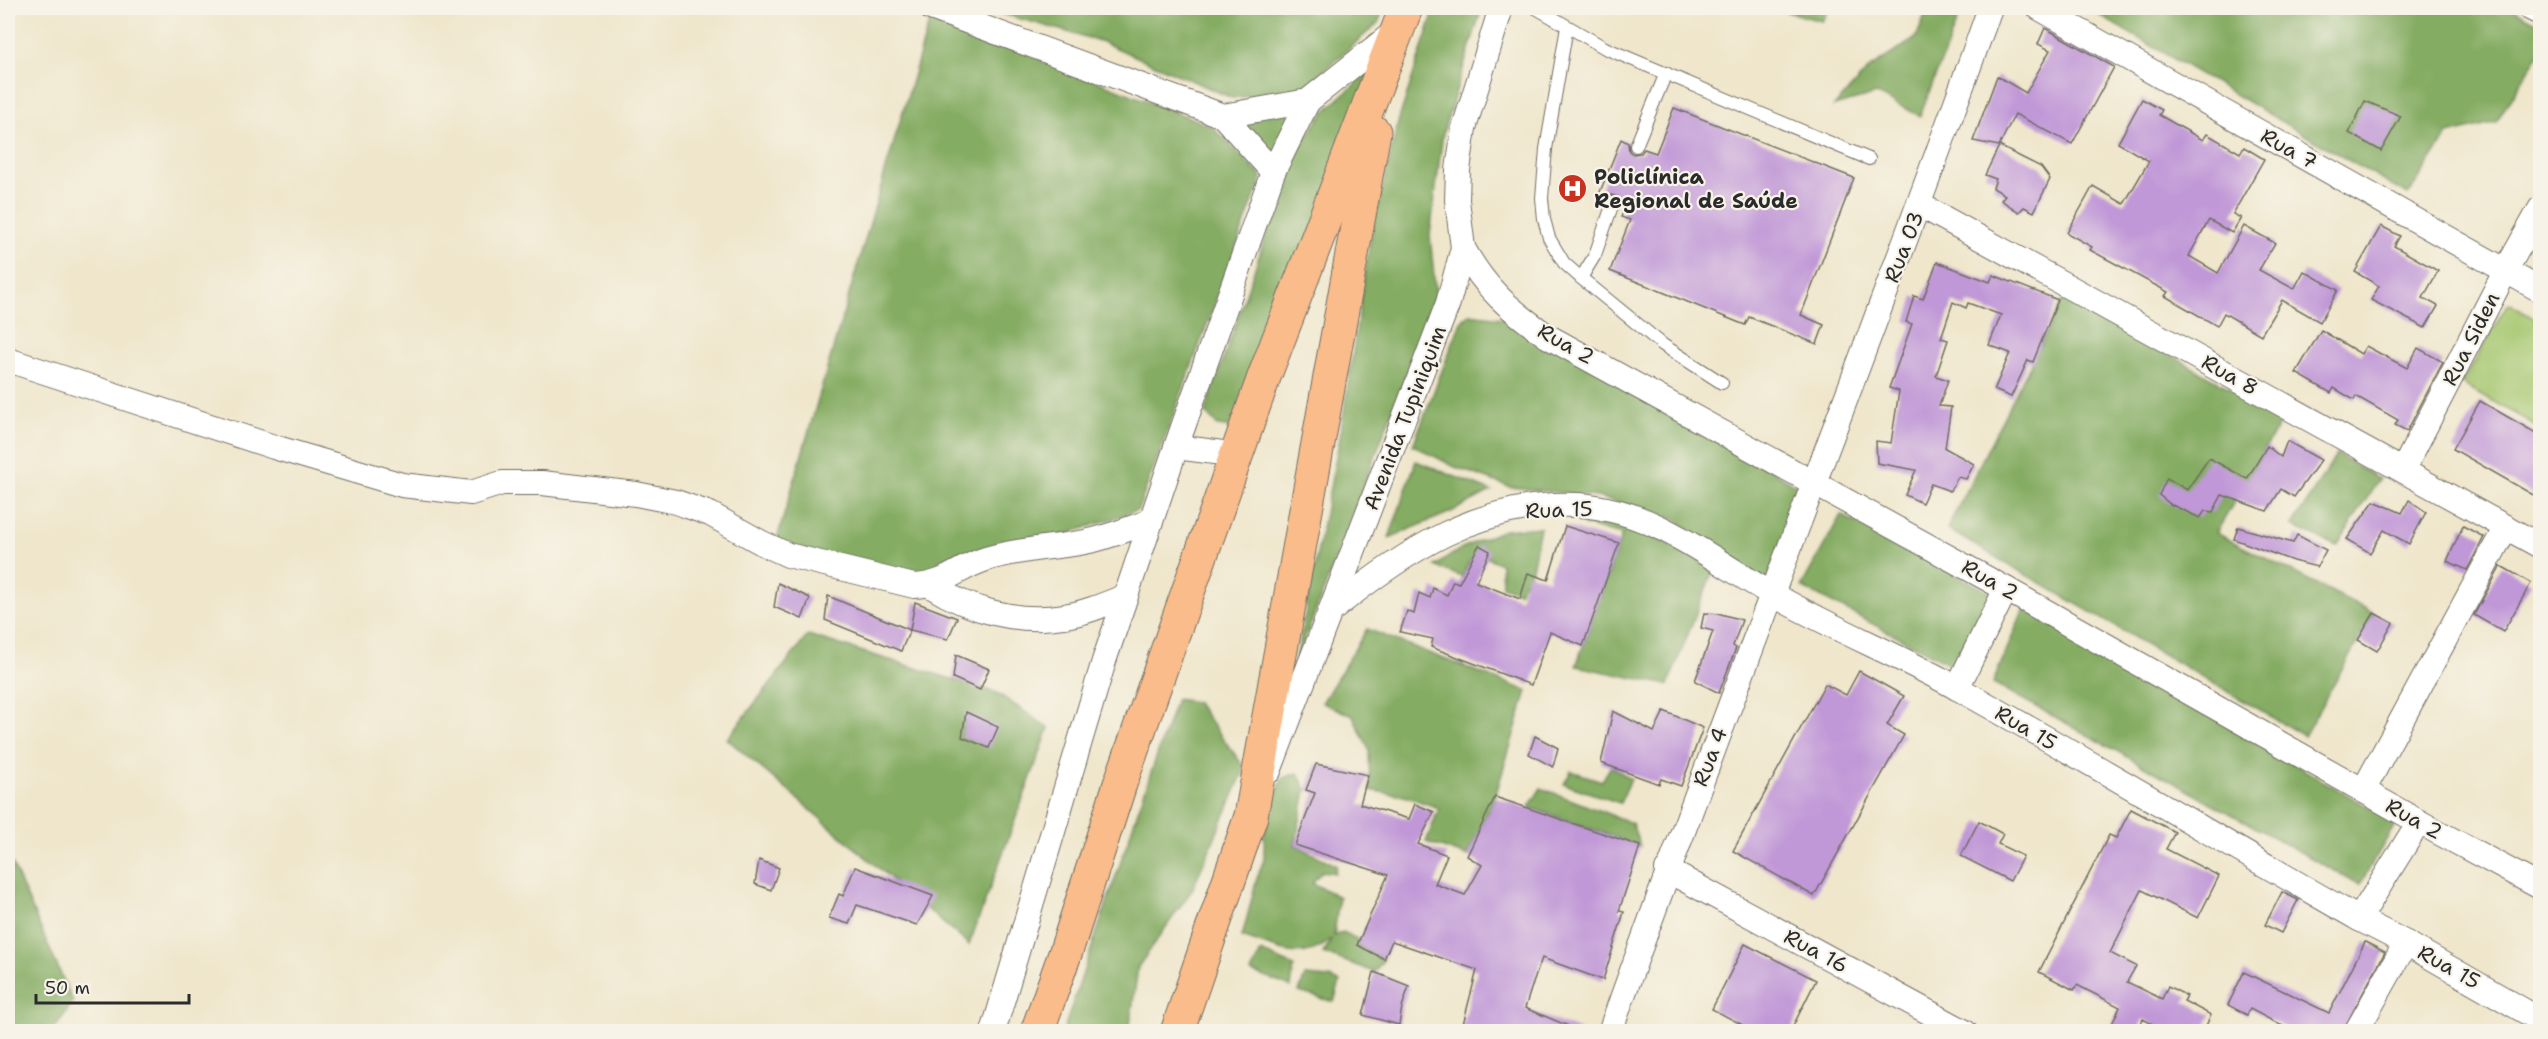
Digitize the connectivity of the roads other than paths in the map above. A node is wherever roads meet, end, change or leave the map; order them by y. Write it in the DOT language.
graph roads {
  1 [pos="931,8"];
  2 [pos="1501,8"];
  3 [pos="1536,8"];
  4 [pos="1990,8"];
  5 [pos="2038,8"];
  6 [pos="2530,8"];
  7 [pos="2541,13"];
  8 [pos="1567,27"];
  9 [pos="1398,29"];
  10 [pos="1666,73"];
  11 [pos="1308,101"];
  12 [pos="1223,116"];
  13 [pos="1636,146"];
  14 [pos="1869,159"];
  15 [pos="1273,172"];
  16 [pos="1613,203"];
  17 [pos="1920,205"];
  18 [pos="2541,208"];
  19 [pos="1463,248"];
  20 [pos="2506,270"];
  21 [pos="1581,278"];
  22 [pos="2541,290"];
  23 [pos="8,360"];
  24 [pos="1722,383"];
  25 [pos="1176,447"];
  26 [pos="1238,454"];
  27 [pos="2403,470"];
  28 [pos="1815,485"];
  29 [pos="1151,521"];
  30 [pos="2506,527"];
  31 [pos="2541,546"];
  32 [pos="931,586"];
  33 [pos="2006,589"];
  34 [pos="1771,594"];
  35 [pos="1126,596"];
  36 [pos="1332,610"];
  37 [pos="1957,688"];
  38 [pos="2363,790"];
  39 [pos="1251,816"];
  40 [pos="2419,822"];
  41 [pos="1667,870"];
  42 [pos="2541,887"];
  43 [pos="2359,920"];
  44 [pos="2406,943"];
  45 [pos="2541,1020"];
  46 [pos="993,1032"];
  47 [pos="1037,1032"];
  48 [pos="1177,1032"];
  49 [pos="1610,1032"];
  50 [pos="1965,1032"];
  51 [pos="2356,1032"];
  1 -- 12 [label="street"];
  2 -- 19 [label="street, Avenida Tupiniquim"];
  3 -- 8 [label="lane"];
  4 -- 17 [label="street, Rua 03"];
  5 -- 20 [label="street, Rua 7"];
  6 -- 7 [label="street"];
  8 -- 10 [label="lane"];
  8 -- 21 [label="lane"];
  9 -- 11 [label="street"];
  9 -- 26 [label="main road"];
  9 -- 39 [label="main road"];
  10 -- 13 [label="lane"];
  10 -- 14 [label="lane"];
  11 -- 12 [label="street"];
  11 -- 15 [label="street"];
  12 -- 15 [label="street"];
  15 -- 25 [label="street"];
  16 -- 21 [label="lane"];
  17 -- 27 [label="street, Rua 8"];
  17 -- 28 [label="street, Rua 03"];
  18 -- 20 [label="street, Rua Siden"];
  19 -- 28 [label="street, Rua 2"];
  19 -- 36 [label="street, Avenida Tupiniquim"];
  20 -- 22 [label="street, Rua 7"];
  20 -- 27 [label="street, Rua Siden"];
  21 -- 24 [label="lane"];
  23 -- 32 [label="street"];
  25 -- 26 [label="street"];
  25 -- 29 [label="street"];
  26 -- 47 [label="main road"];
  27 -- 30 [label="street, Rua 8"];
  28 -- 33 [label="street, Rua 2"];
  28 -- 34 [label="street, Rua 4"];
  29 -- 32 [label="street"];
  29 -- 35 [label="street"];
  30 -- 31 [label="street, Rua 8"];
  30 -- 38 [label="street"];
  32 -- 35 [label="street"];
  33 -- 37 [label="street"];
  33 -- 38 [label="street, Rua 2"];
  34 -- 36 [label="street, Rua 15"];
  34 -- 37 [label="street, Rua 15"];
  34 -- 41 [label="street, Rua 4"];
  35 -- 46 [label="street"];
  36 -- 39 [label="street, Avenida Tupiniquim"];
  37 -- 43 [label="street, Rua 15"];
  38 -- 40 [label="street, Rua 2"];
  39 -- 48 [label="main road"];
  40 -- 42 [label="street, Rua 2"];
  40 -- 43 [label="street"];
  41 -- 49 [label="street, Rua 4"];
  41 -- 50 [label="street, Rua 16"];
  43 -- 44 [label="street, Rua 15"];
  44 -- 45 [label="street, Rua 15"];
  44 -- 51 [label="street"];
}
